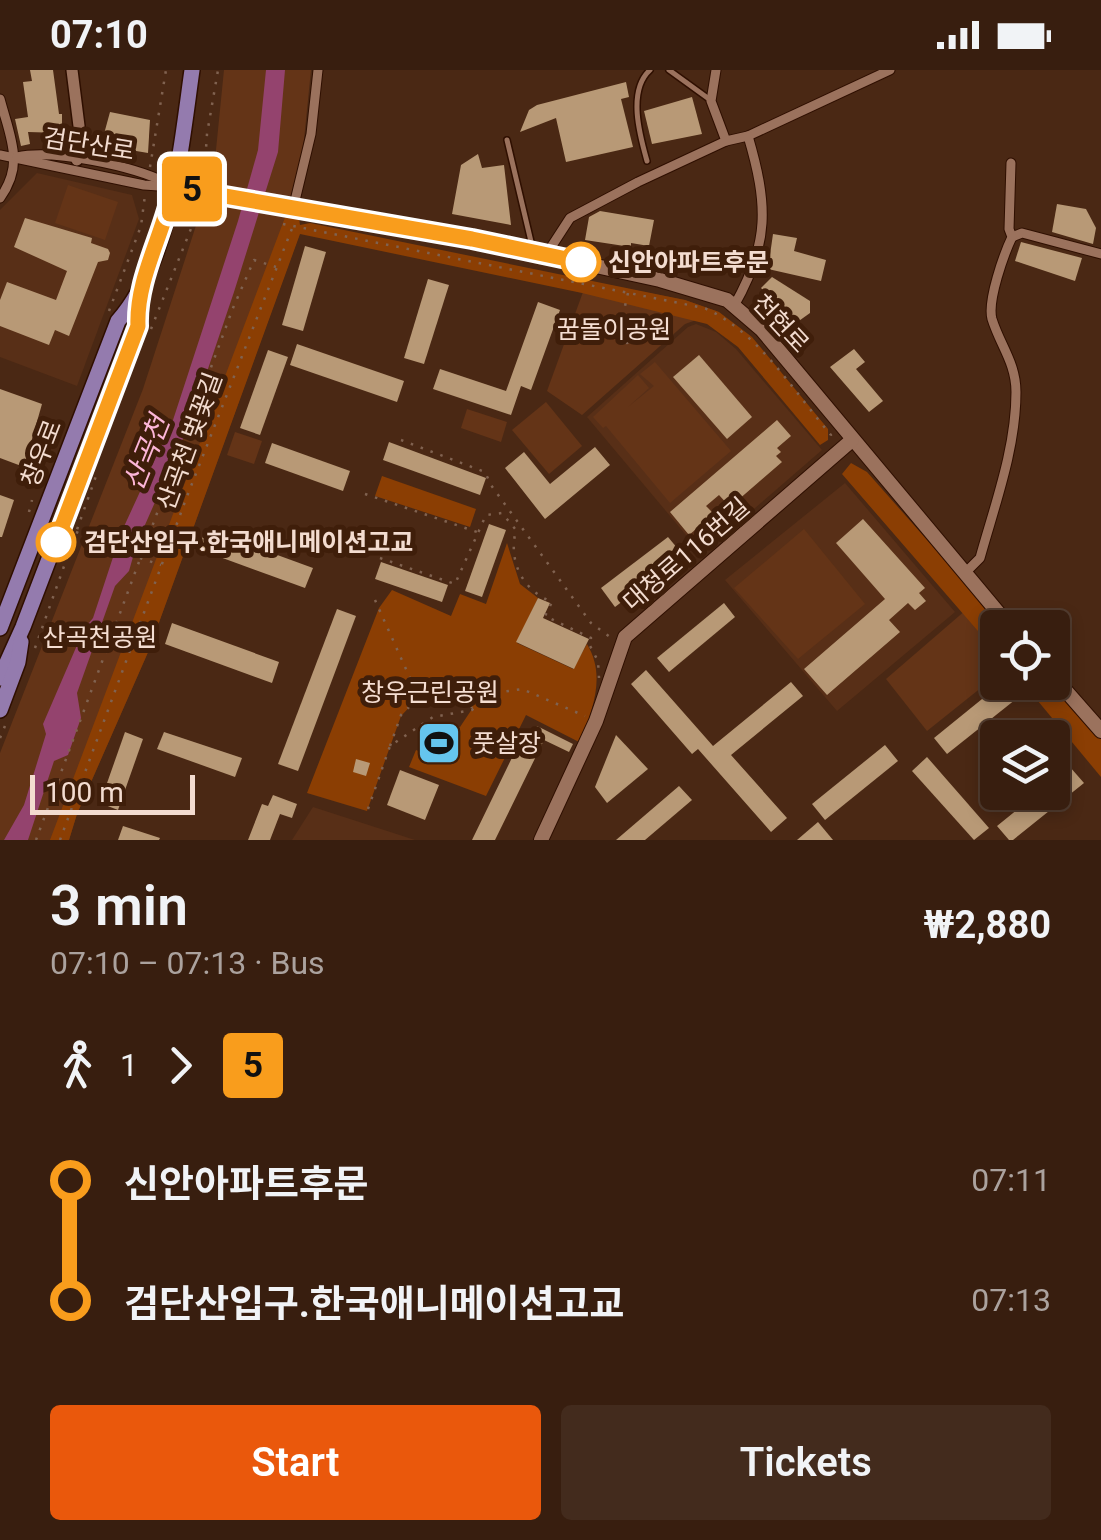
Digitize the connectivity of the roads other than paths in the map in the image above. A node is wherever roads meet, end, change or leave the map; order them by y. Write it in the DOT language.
graph roads {
  1 [pos="72,70"];
  2 [pos="192,70"];
  3 [pos="318,70"];
  4 [pos="650,70"];
  5 [pos="668,70"];
  6 [pos="716,70"];
  7 [pos="890,70"];
  8 [pos="0,99"];
  9 [pos="711,101"];
  10 [pos="748,136"];
  11 [pos="507,140"];
  12 [pos="726,142"];
  13 [pos="0,155"];
  14 [pos="14,158"];
  15 [pos="77,160"];
  16 [pos="648,162"];
  17 [pos="1011,163"];
  18 [pos="147,180"];
  19 [pos="173,187"];
  20 [pos="0,198"];
  21 [pos="293,209"];
  22 [pos="1012,237"];
  23 [pos="540,254"];
  24 [pos="1101,254"];
  25 [pos="137,300"];
  26 [pos="734,306"];
  27 [pos="852,440"];
  28 [pos="964,574"];
  29 [pos="996,610"];
  30 [pos="23,627"];
  31 [pos="0,628"];
  32 [pos="0,678"];
  33 [pos="1070,696"];
  34 [pos="0,710"];
  35 [pos="1101,731"];
  36 [pos="541,840"];
  1 -- 15 [label="street"];
  2 -- 19 [label="main road, 창우로"];
  3 -- 21 [label="street"];
  4 -- 16 [label="lane"];
  5 -- 9 [label="lane"];
  6 -- 9 [label="street"];
  7 -- 10 [label="street"];
  8 -- 14 [label="street, 검단산로"];
  9 -- 12 [label="street"];
  10 -- 12 [label="street"];
  10 -- 26 [label="street"];
  11 -- 23 [label="lane"];
  12 -- 23 [label="street"];
  13 -- 14 [label="street"];
  14 -- 15 [label="street, 검단산로"];
  14 -- 18 [label="street, 검단산로"];
  14 -- 20 [label="street, 검단산로"];
  15 -- 18 [label="street, 검단산로"];
  17 -- 22 [label="street"];
  18 -- 19 [label="street, 검단산로"];
  19 -- 21 [label="main road, 천현로"];
  19 -- 25 [label="main road, 창우로"];
  21 -- 23 [label="main road, 천현로"];
  22 -- 24 [label="street"];
  22 -- 28 [label="street"];
  23 -- 26 [label="main road, 천현로"];
  25 -- 30 [label="main road, 창우로"];
  25 -- 31 [label="main road, 창우로"];
  26 -- 27 [label="main road, 천현로"];
  27 -- 28 [label="main road, 천현로"];
  27 -- 36 [label="main road, 대청로116번길"];
  28 -- 29 [label="main road, 천현로"];
  30 -- 32 [label="main road, 창우로"];
  30 -- 34 [label="main road"];
  33 -- 35 [label="main road"];
}
